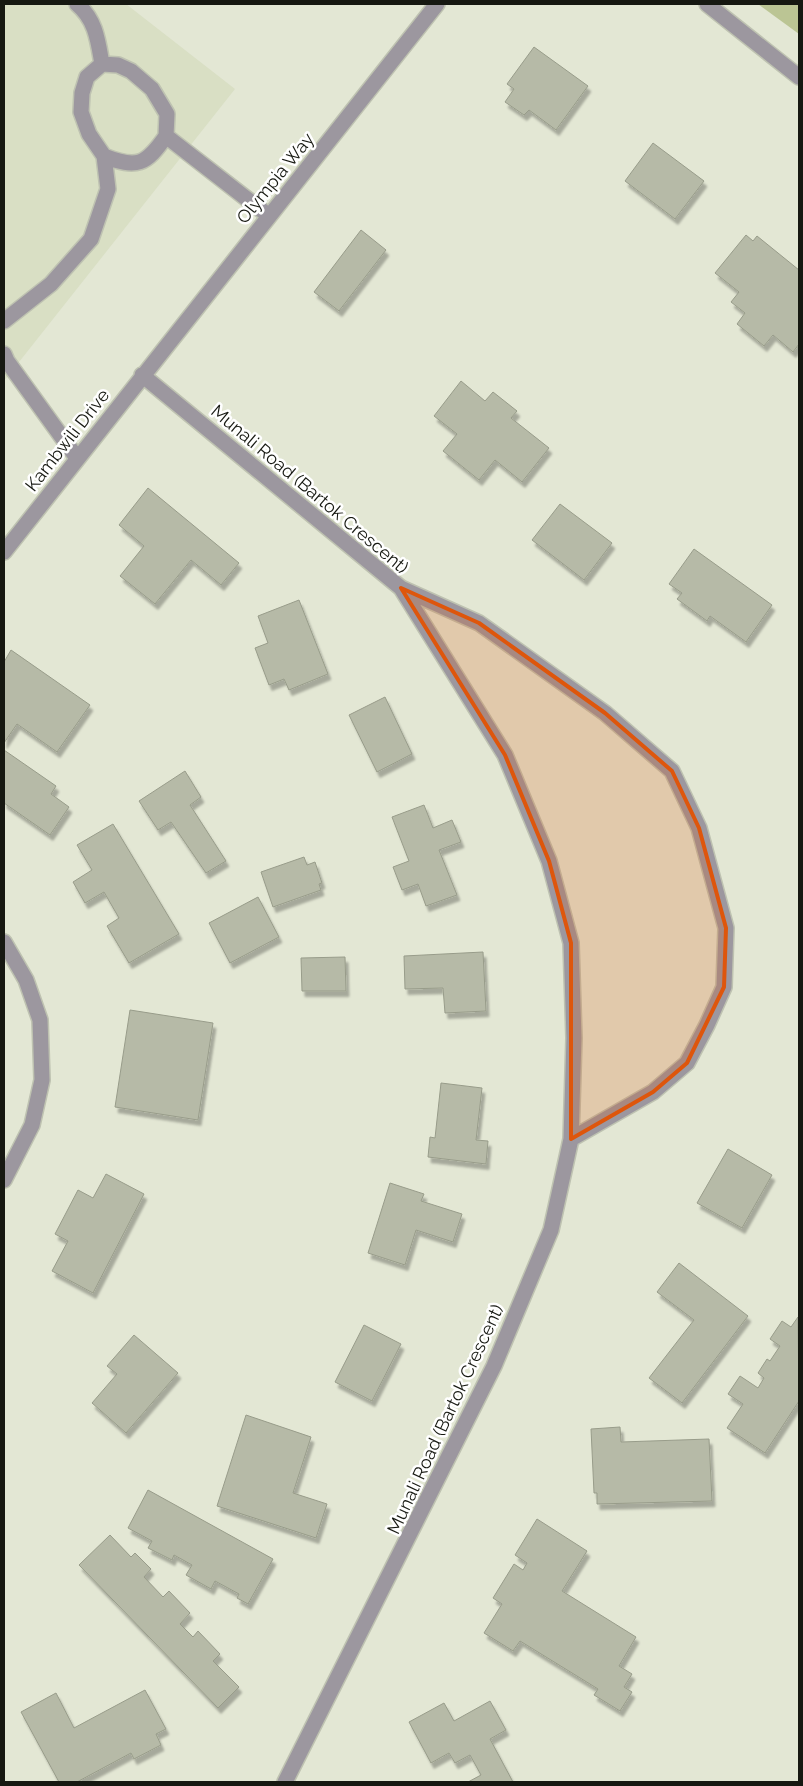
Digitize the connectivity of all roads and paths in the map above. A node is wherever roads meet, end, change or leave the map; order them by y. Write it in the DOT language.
graph roads {
  1 [pos="77,4"];
  2 [pos="437,4"];
  3 [pos="707,4"];
  4 [pos="102,64"];
  5 [pos="799,77"];
  6 [pos="166,136"];
  7 [pos="104,156"];
  8 [pos="269,216"];
  9 [pos="4,321"];
  10 [pos="4,354"];
  11 [pos="142,375"];
  12 [pos="77,458"];
  13 [pos="4,552"];
  14 [pos="401,588"];
  15 [pos="4,942"];
  16 [pos="571,1138"];
  17 [pos="4,1180"];
  18 [pos="285,1782"];
  1 -- 4 [label="street"];
  2 -- 8 [label="street, Olympia Way"];
  3 -- 5 [label="street"];
  4 -- 6 [label="street"];
  4 -- 7 [label="street"];
  6 -- 7 [label="street"];
  6 -- 8 [label="street"];
  7 -- 9 [label="street"];
  8 -- 11 [label="street, Olympia Way"];
  10 -- 12 [label="street"];
  11 -- 12 [label="street, Kambwili Drive"];
  11 -- 14 [label="street, Munali Road (Bartok Crescent)"];
  12 -- 13 [label="street, Kambwili Drive"];
  14 -- 16 [label="street, Munali Road (Bartok Crescent)"];
  14 -- 16 [label="street"];
  15 -- 17 [label="street"];
  16 -- 18 [label="street, Munali Road (Bartok Crescent)"];
}
